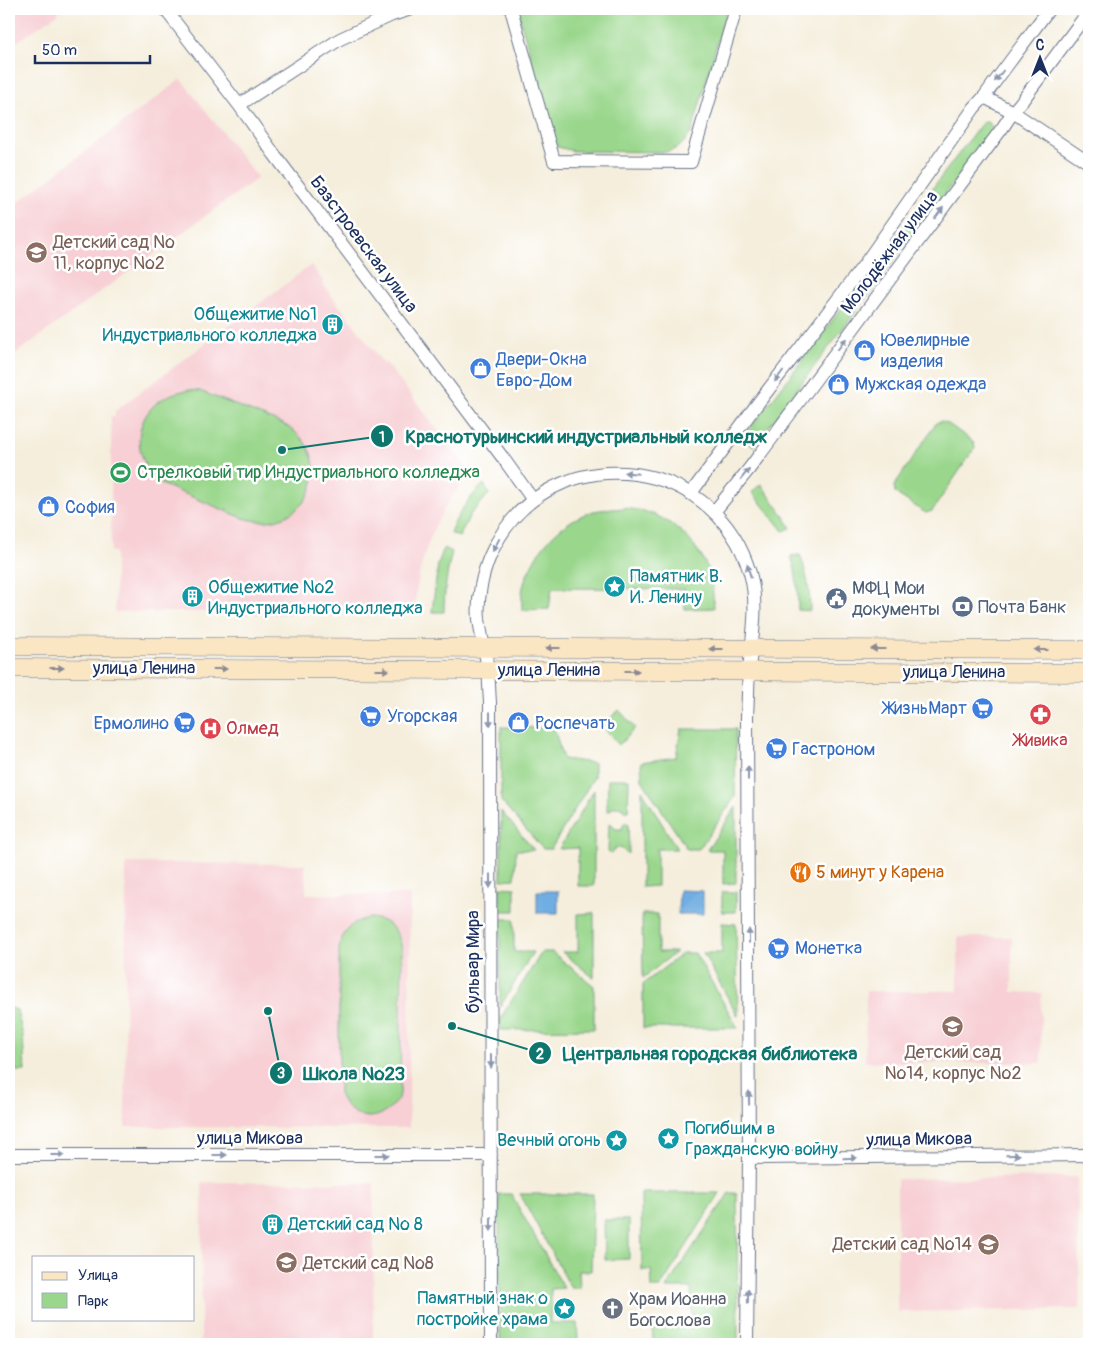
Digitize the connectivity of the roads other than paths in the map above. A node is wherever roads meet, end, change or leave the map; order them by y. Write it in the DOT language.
graph roads {
  1 [pos="165,9"];
  2 [pos="411,9"];
  3 [pos="511,9"];
  4 [pos="736,9"];
  5 [pos="1049,9"];
  6 [pos="1089,11"];
  7 [pos="984,97"];
  8 [pos="239,105"];
  9 [pos="1013,112"];
  10 [pos="1089,163"];
  11 [pos="691,493"];
  12 [pos="533,500"];
  13 [pos="714,512"];
  14 [pos="9,646"];
  15 [pos="446,648"];
  16 [pos="484,648"];
  17 [pos="752,649"];
  18 [pos="785,649"];
  19 [pos="1089,650"];
  20 [pos="9,668"];
  21 [pos="446,670"];
  22 [pos="488,670"];
  23 [pos="749,671"];
  24 [pos="785,672"];
  25 [pos="1089,673"];
  26 [pos="491,1155"];
  27 [pos="1089,1155"];
  28 [pos="9,1156"];
  29 [pos="749,1158"];
  30 [pos="491,1344"];
  31 [pos="748,1344"];
  1 -- 8 [label="street, Базстроевская улица"];
  2 -- 8 [label="street"];
  3 -- 4 [label="street"];
  5 -- 7 [label="street, Молодёжная улица, one-way"];
  6 -- 9 [label="street, Молодёжная улица"];
  7 -- 9 [label="street"];
  7 -- 11 [label="street, Молодёжная улица, one-way"];
  8 -- 12 [label="street, Базстроевская улица"];
  9 -- 10 [label="street"];
  13 -- 9 [label="street, Молодёжная улица, one-way"];
  11 -- 12 [label="street, бульвар Мира, one-way"];
  11 -- 13 [label="street, бульвар Мира"];
  12 -- 16 [label="street, бульвар Мира, one-way"];
  17 -- 13 [label="street, бульвар Мира, one-way"];
  14 -- 15 [label="street, улица Ленина"];
  15 -- 16 [label="street, улица Ленина"];
  15 -- 21 [label="street"];
  17 -- 16 [label="street, улица Ленина, one-way"];
  16 -- 22 [label="street, бульвар Мира"];
  17 -- 18 [label="street, улица Ленина"];
  17 -- 23 [label="street, бульвар Мира"];
  19 -- 18 [label="street, улица Ленина, one-way"];
  18 -- 24 [label="street"];
  20 -- 21 [label="street, улица Ленина, one-way"];
  21 -- 22 [label="street, улица Ленина"];
  22 -- 23 [label="street, улица Ленина, one-way"];
  22 -- 26 [label="street, бульвар Мира, one-way"];
  23 -- 24 [label="street, улица Ленина"];
  29 -- 23 [label="street, one-way"];
  24 -- 25 [label="street, улица Ленина"];
  28 -- 26 [label="street, улица Микова, one-way"];
  26 -- 30 [label="street, бульвар Мира, one-way"];
  29 -- 27 [label="street, улица Микова, one-way"];
  31 -- 29 [label="street, one-way"];
}
